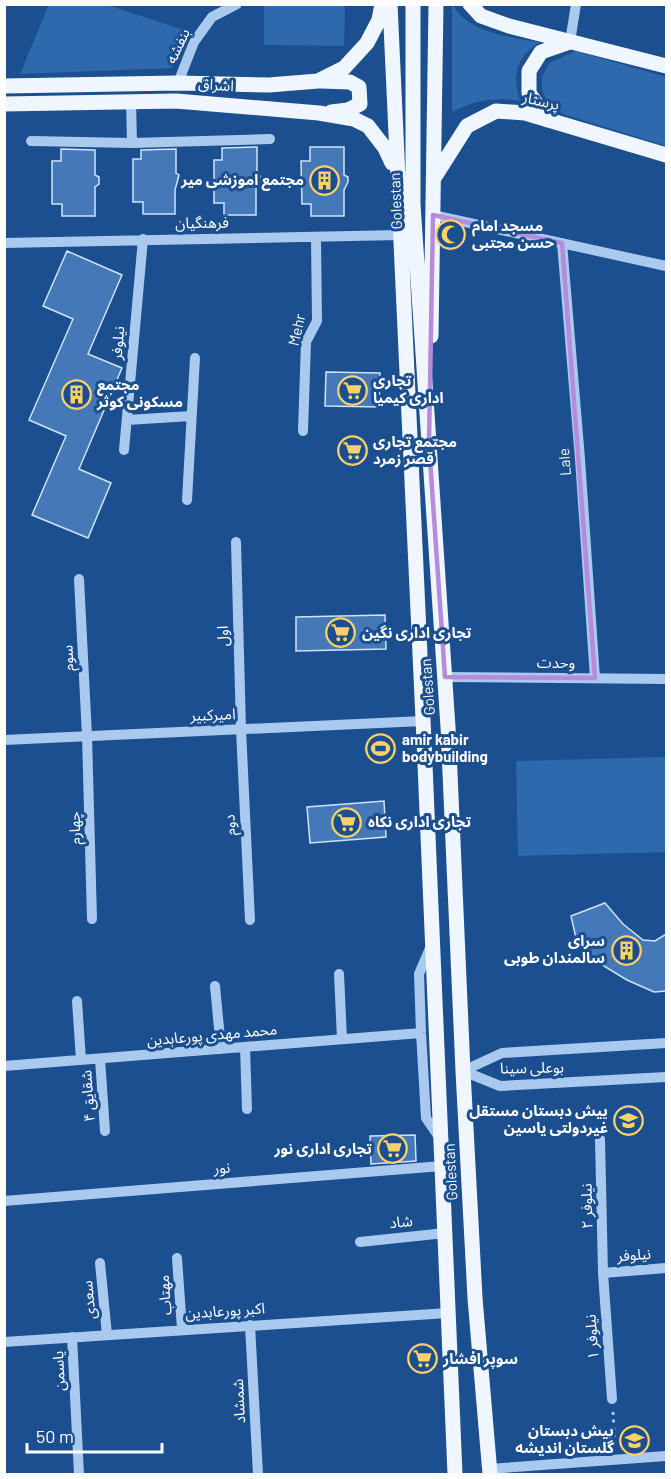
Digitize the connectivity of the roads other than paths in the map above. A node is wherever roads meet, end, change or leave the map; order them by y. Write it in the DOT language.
graph roads {
  1 [pos="237,4"];
  2 [pos="382,4"];
  3 [pos="390,4"];
  4 [pos="413,4"];
  5 [pos="435,4"];
  6 [pos="470,4"];
  7 [pos="576,4"];
  8 [pos="570,42"];
  9 [pos="666,66"];
  10 [pos="318,81"];
  11 [pos="178,83"];
  12 [pos="4,86"];
  13 [pos="131,101"];
  14 [pos="4,104"];
  15 [pos="319,113"];
  16 [pos="547,120"];
  17 [pos="270,139"];
  18 [pos="31,141"];
  19 [pos="132,143"];
  20 [pos="666,154"];
  21 [pos="397,173"];
  22 [pos="434,178"];
  23 [pos="433,215"];
  24 [pos="399,235"];
  25 [pos="315,237"];
  26 [pos="143,239"];
  27 [pos="4,243"];
  28 [pos="562,243"];
  29 [pos="666,266"];
  30 [pos="195,358"];
  31 [pos="191,416"];
  32 [pos="127,420"];
  33 [pos="303,431"];
  34 [pos="429,444"];
  35 [pos="124,450"];
  36 [pos="187,500"];
  37 [pos="236,542"];
  38 [pos="79,579"];
  39 [pos="445,677"];
  40 [pos="595,678"];
  41 [pos="666,679"];
  42 [pos="423,721"];
  43 [pos="241,729"];
  44 [pos="87,736"];
  45 [pos="4,740"];
  46 [pos="92,919"];
  47 [pos="250,920"];
  48 [pos="433,944"];
  49 [pos="339,974"];
  50 [pos="215,986"];
  51 [pos="77,1001"];
  52 [pos="421,1033"];
  53 [pos="342,1040"];
  54 [pos="666,1043"];
  55 [pos="245,1047"];
  56 [pos="221,1049"];
  57 [pos="100,1059"];
  58 [pos="81,1060"];
  59 [pos="4,1066"];
  60 [pos="463,1071"];
  61 [pos="438,1073"];
  62 [pos="666,1077"];
  63 [pos="247,1109"];
  64 [pos="105,1131"];
  65 [pos="600,1139"];
  66 [pos="441,1140"];
  67 [pos="442,1166"];
  68 [pos="4,1201"];
  69 [pos="445,1233"];
  70 [pos="360,1242"];
  71 [pos="177,1258"];
  72 [pos="100,1263"];
  73 [pos="666,1268"];
  74 [pos="603,1273"];
  75 [pos="448,1312"];
  76 [pos="250,1325"];
  77 [pos="182,1329"];
  78 [pos="107,1335"];
  79 [pos="72,1337"];
  80 [pos="4,1342"];
  81 [pos="612,1399"];
  82 [pos="666,1456"];
  83 [pos="529,1466"];
  84 [pos="490,1472"];
  85 [pos="80,1474"];
  86 [pos="258,1474"];
  87 [pos="455,1474"];
  88 [pos="520,1474"];
  1 -- 11 [label="street, بنفشه"];
  2 -- 10 [label="main road, اشراق"];
  3 -- 21 [label="main road, Golestan"];
  4 -- 34 [label="main road, Golestan"];
  5 -- 22 [label="main road"];
  6 -- 8 [label="main road"];
  7 -- 8 [label="street"];
  8 -- 9 [label="main road"];
  8 -- 16 [label="main road"];
  10 -- 11 [label="main road, اشراق"];
  10 -- 15 [label="main road"];
  11 -- 12 [label="main road, اشراق"];
  13 -- 14 [label="main road, اشراق"];
  13 -- 15 [label="main road, اشراق"];
  13 -- 19 [label="street"];
  15 -- 21 [label="main road, اشراق"];
  16 -- 20 [label="main road, پرستار"];
  16 -- 22 [label="main road, پرستار"];
  17 -- 19 [label="street"];
  18 -- 19 [label="street"];
  21 -- 24 [label="main road, Golestan"];
  22 -- 23 [label="main road"];
  23 -- 28 [label="street"];
  23 -- 34 [label="main road"];
  24 -- 25 [label="street, فرهنگیان"];
  24 -- 42 [label="main road, Golestan"];
  25 -- 26 [label="street, فرهنگیان"];
  25 -- 33 [label="street, Mehr"];
  26 -- 27 [label="street, فرهنگیان"];
  26 -- 32 [label="street, نیلوفر"];
  28 -- 29 [label="street"];
  28 -- 40 [label="street, Lale"];
  30 -- 31 [label="street"];
  31 -- 32 [label="street"];
  31 -- 36 [label="street"];
  32 -- 35 [label="street, نیلوفر"];
  34 -- 39 [label="main road, Golestan"];
  37 -- 43 [label="street, اول"];
  38 -- 44 [label="street, سوم"];
  39 -- 40 [label="street, وحدت"];
  39 -- 60 [label="main road, Golestan"];
  40 -- 41 [label="street, وحدت"];
  42 -- 43 [label="street, امیرکبیر"];
  42 -- 48 [label="main road, Golestan"];
  43 -- 44 [label="street, امیرکبیر"];
  43 -- 47 [label="street, دوم"];
  44 -- 45 [label="street, امیرکبیر"];
  44 -- 46 [label="street, چهارم"];
  48 -- 52 [label="street"];
  48 -- 61 [label="main road, Golestan"];
  49 -- 53 [label="street"];
  50 -- 56 [label="street"];
  51 -- 58 [label="street"];
  52 -- 53 [label="street, محمد مهدی پورعابدین"];
  52 -- 66 [label="street"];
  53 -- 55 [label="street, محمد مهدی پورعابدین"];
  54 -- 60 [label="street, بوعلی سینا"];
  55 -- 56 [label="street, محمد مهدی پورعابدین"];
  55 -- 63 [label="street"];
  56 -- 57 [label="street, محمد مهدی پورعابدین"];
  57 -- 58 [label="street, محمد مهدی پورعابدین"];
  57 -- 64 [label="street, شقایق ۴"];
  58 -- 59 [label="street, محمد مهدی پورعابدین"];
  60 -- 61 [label="main road"];
  60 -- 62 [label="street, بوعلی سینا"];
  60 -- 84 [label="main road, Golestan"];
  61 -- 66 [label="main road, Golestan"];
  65 -- 74 [label="street, نیلوفر ۲"];
  66 -- 67 [label="main road, Golestan"];
  67 -- 68 [label="street, نور"];
  67 -- 69 [label="main road, Golestan"];
  69 -- 70 [label="street, شاد"];
  69 -- 75 [label="main road, Golestan"];
  71 -- 77 [label="street, مهتاب"];
  72 -- 78 [label="street, سعدی"];
  73 -- 74 [label="street, نیلوفر"];
  74 -- 81 [label="street, نیلوفر ۱"];
  75 -- 76 [label="street, اکبر پورعابدین"];
  75 -- 87 [label="main road, Golestan"];
  76 -- 77 [label="street, اکبر پورعابدین"];
  76 -- 86 [label="street, شمشاد"];
  77 -- 78 [label="street, اکبر پورعابدین"];
  78 -- 79 [label="street, اکبر پورعابدین"];
  79 -- 80 [label="street, اکبر پورعابدین"];
  79 -- 85 [label="street, یاسمن"];
  82 -- 83 [label="street"];
  83 -- 84 [label="street"];
  83 -- 88 [label="street"];
}
